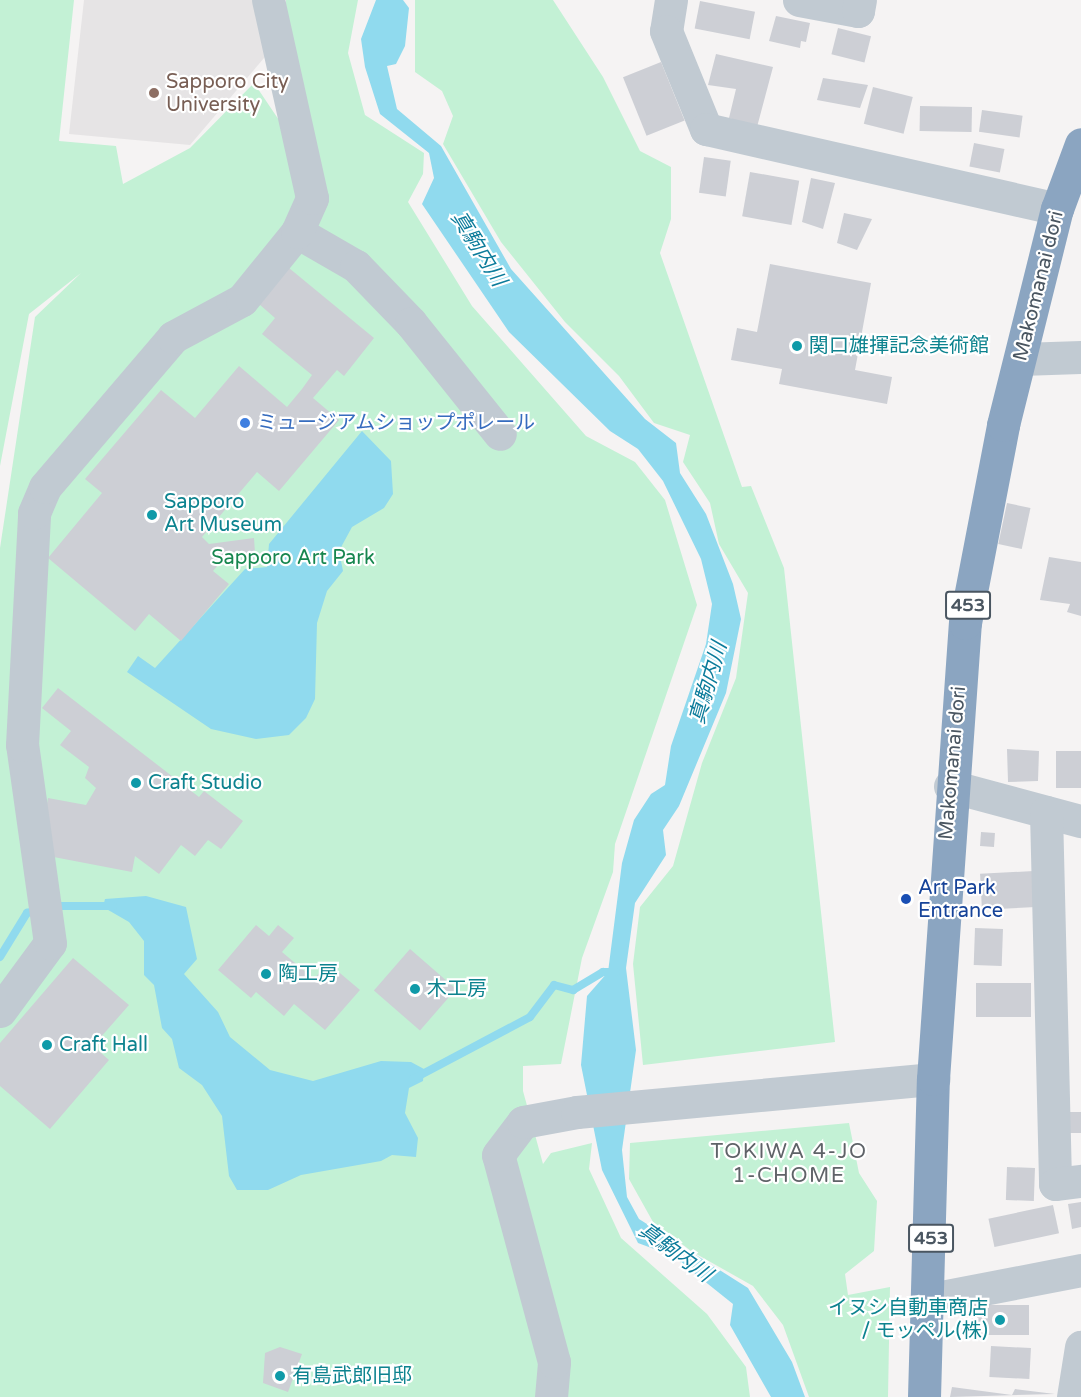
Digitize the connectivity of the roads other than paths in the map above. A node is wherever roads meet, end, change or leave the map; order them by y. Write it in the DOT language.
graph roads {
  1 [pos="268,0"];
  2 [pos="671,0"];
  3 [pos="799,0"];
  4 [pos="860,0"];
  5 [pos="1081,144"];
  6 [pos="1057,209"];
  7 [pos="297,232"];
  8 [pos="1081,357"];
  9 [pos="1021,359"];
  10 [pos="500,434"];
  11 [pos="950,786"];
  12 [pos="1046,812"];
  13 [pos="1081,821"];
  14 [pos="0,1011"];
  15 [pos="933,1079"];
  16 [pos="1081,1181"];
  17 [pos="1081,1270"];
  18 [pos="931,1299"];
  19 [pos="1081,1347"];
  20 [pos="551,1397"];
  21 [pos="924,1397"];
  22 [pos="1073,1397"];
  1 -- 7 [label="street"];
  2 -- 6 [label="street"];
  3 -- 4 [label="street"];
  5 -- 6 [label="highway, Makomanai dori / 453"];
  6 -- 9 [label="highway, Makomanai dori / 453"];
  7 -- 10 [label="street"];
  7 -- 14 [label="street"];
  8 -- 9 [label="street"];
  9 -- 11 [label="highway, Makomanai dori / 453"];
  11 -- 12 [label="street"];
  11 -- 15 [label="highway, Makomanai dori / 453"];
  12 -- 13 [label="street"];
  12 -- 16 [label="street"];
  15 -- 18 [label="highway, Makomanai dori / 453"];
  15 -- 20 [label="street"];
  17 -- 18 [label="street"];
  18 -- 21 [label="highway, Makomanai dori / 453"];
  19 -- 22 [label="street"];
}
